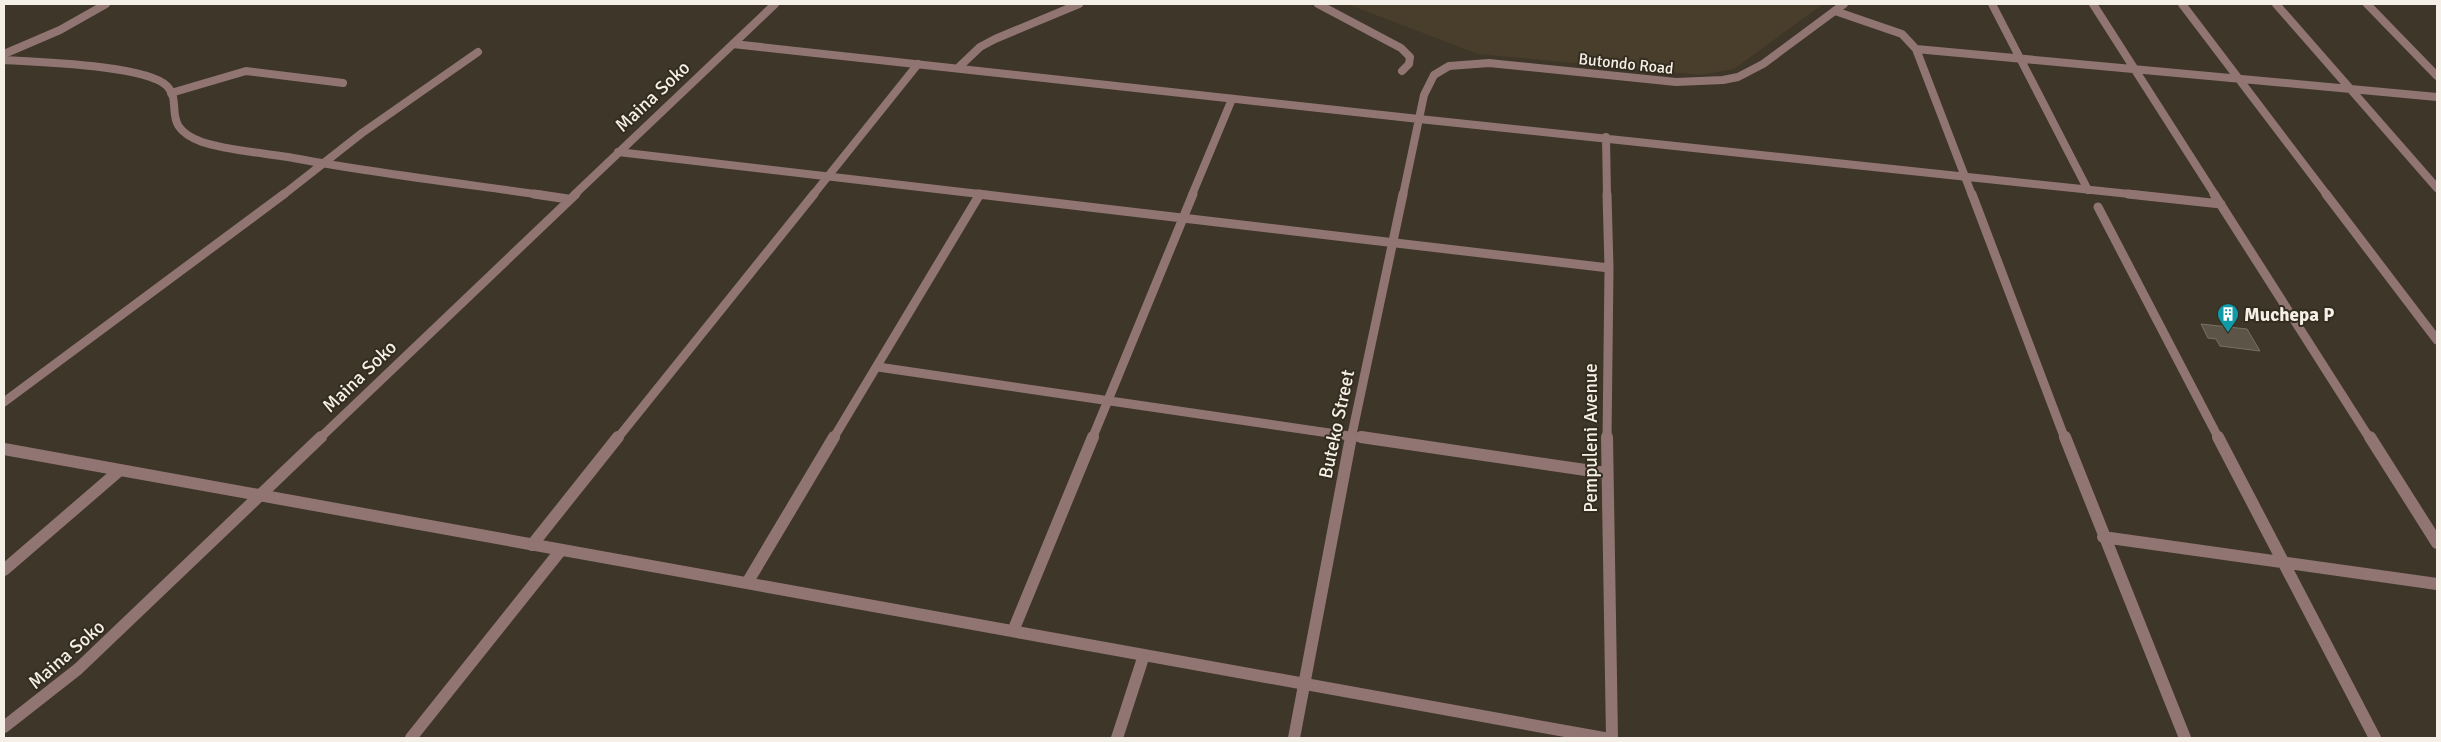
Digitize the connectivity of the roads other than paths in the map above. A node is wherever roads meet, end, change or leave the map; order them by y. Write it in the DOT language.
graph roads {
  1 [pos="106,4"];
  2 [pos="775,4"];
  3 [pos="1079,4"];
  4 [pos="1318,4"];
  5 [pos="1844,4"];
  6 [pos="1992,4"];
  7 [pos="2093,4"];
  8 [pos="2182,4"];
  9 [pos="2276,4"];
  10 [pos="2367,4"];
  11 [pos="1835,11"];
  12 [pos="733,44"];
  13 [pos="1916,49"];
  14 [pos="478,52"];
  15 [pos="4,54"];
  16 [pos="2021,58"];
  17 [pos="4,60"];
  18 [pos="918,64"];
  19 [pos="959,67"];
  20 [pos="2137,70"];
  21 [pos="1402,71"];
  22 [pos="2437,76"];
  23 [pos="2240,80"];
  24 [pos="343,83"];
  25 [pos="2351,89"];
  26 [pos="171,94"];
  27 [pos="2437,98"];
  28 [pos="1232,99"];
  29 [pos="1419,119"];
  30 [pos="1606,137"];
  31 [pos="618,152"];
  32 [pos="325,164"];
  33 [pos="1964,175"];
  34 [pos="827,176"];
  35 [pos="2437,188"];
  36 [pos="2088,190"];
  37 [pos="980,194"];
  38 [pos="568,199"];
  39 [pos="2221,204"];
  40 [pos="2098,207"];
  41 [pos="1181,219"];
  42 [pos="1391,242"];
  43 [pos="1609,268"];
  44 [pos="2437,340"];
  45 [pos="878,367"];
  46 [pos="1106,401"];
  47 [pos="4,402"];
  48 [pos="1351,437"];
  49 [pos="4,449"];
  50 [pos="120,470"];
  51 [pos="1606,473"];
  52 [pos="259,495"];
  53 [pos="2103,537"];
  54 [pos="2437,543"];
  55 [pos="532,544"];
  56 [pos="561,550"];
  57 [pos="2283,562"];
  58 [pos="4,570"];
  59 [pos="747,583"];
  60 [pos="2437,584"];
  61 [pos="1013,631"];
  62 [pos="1144,655"];
  63 [pos="1305,684"];
  64 [pos="4,727"];
  65 [pos="410,738"];
  66 [pos="1117,738"];
  67 [pos="1294,738"];
  68 [pos="1604,738"];
  69 [pos="1612,738"];
  70 [pos="2185,738"];
  71 [pos="2375,738"];
  1 -- 15 [label="street"];
  2 -- 12 [label="street, Maina Soko"];
  3 -- 19 [label="street"];
  4 -- 21 [label="street"];
  5 -- 11 [label="street, Butondo Road"];
  6 -- 16 [label="street"];
  7 -- 20 [label="street"];
  8 -- 23 [label="street"];
  9 -- 25 [label="street"];
  10 -- 22 [label="street"];
  11 -- 13 [label="street"];
  11 -- 29 [label="street, Butondo Road"];
  12 -- 18 [label="street"];
  12 -- 31 [label="street, Maina Soko"];
  13 -- 16 [label="street"];
  13 -- 33 [label="street"];
  14 -- 32 [label="street"];
  16 -- 20 [label="street"];
  16 -- 36 [label="street"];
  17 -- 26 [label="street"];
  18 -- 19 [label="street"];
  18 -- 34 [label="street"];
  19 -- 28 [label="street"];
  20 -- 23 [label="street"];
  20 -- 39 [label="street"];
  23 -- 25 [label="street"];
  23 -- 44 [label="street"];
  24 -- 26 [label="street"];
  25 -- 27 [label="street"];
  25 -- 35 [label="street"];
  26 -- 32 [label="street"];
  28 -- 29 [label="street"];
  28 -- 41 [label="street"];
  29 -- 30 [label="street"];
  29 -- 42 [label="street, Buteko Street"];
  30 -- 33 [label="street"];
  30 -- 43 [label="street, Pempuleni Avenue"];
  31 -- 34 [label="street"];
  31 -- 38 [label="street, Maina Soko"];
  32 -- 38 [label="street"];
  32 -- 47 [label="street"];
  33 -- 36 [label="street"];
  33 -- 53 [label="street"];
  34 -- 37 [label="street"];
  34 -- 55 [label="street"];
  36 -- 39 [label="street"];
  37 -- 41 [label="street"];
  37 -- 45 [label="street"];
  38 -- 52 [label="street, Maina Soko"];
  39 -- 54 [label="street"];
  40 -- 57 [label="street"];
  41 -- 42 [label="street"];
  41 -- 46 [label="street"];
  42 -- 43 [label="street"];
  42 -- 48 [label="street, Buteko Street"];
  43 -- 51 [label="street, Pempuleni Avenue"];
  45 -- 46 [label="street"];
  45 -- 59 [label="street"];
  46 -- 48 [label="street"];
  46 -- 61 [label="street"];
  48 -- 51 [label="street"];
  48 -- 63 [label="street, Buteko Street"];
  49 -- 50 [label="street"];
  50 -- 52 [label="street"];
  50 -- 58 [label="street"];
  51 -- 69 [label="street, Pempuleni Avenue"];
  52 -- 55 [label="street"];
  52 -- 64 [label="street, Maina Soko"];
  53 -- 57 [label="street"];
  53 -- 70 [label="street"];
  55 -- 56 [label="street"];
  56 -- 59 [label="street"];
  56 -- 65 [label="street"];
  57 -- 60 [label="street"];
  57 -- 71 [label="street"];
  59 -- 61 [label="street"];
  61 -- 62 [label="street"];
  62 -- 63 [label="street"];
  62 -- 66 [label="street"];
  63 -- 67 [label="street, Buteko Street"];
  63 -- 68 [label="street"];
}
